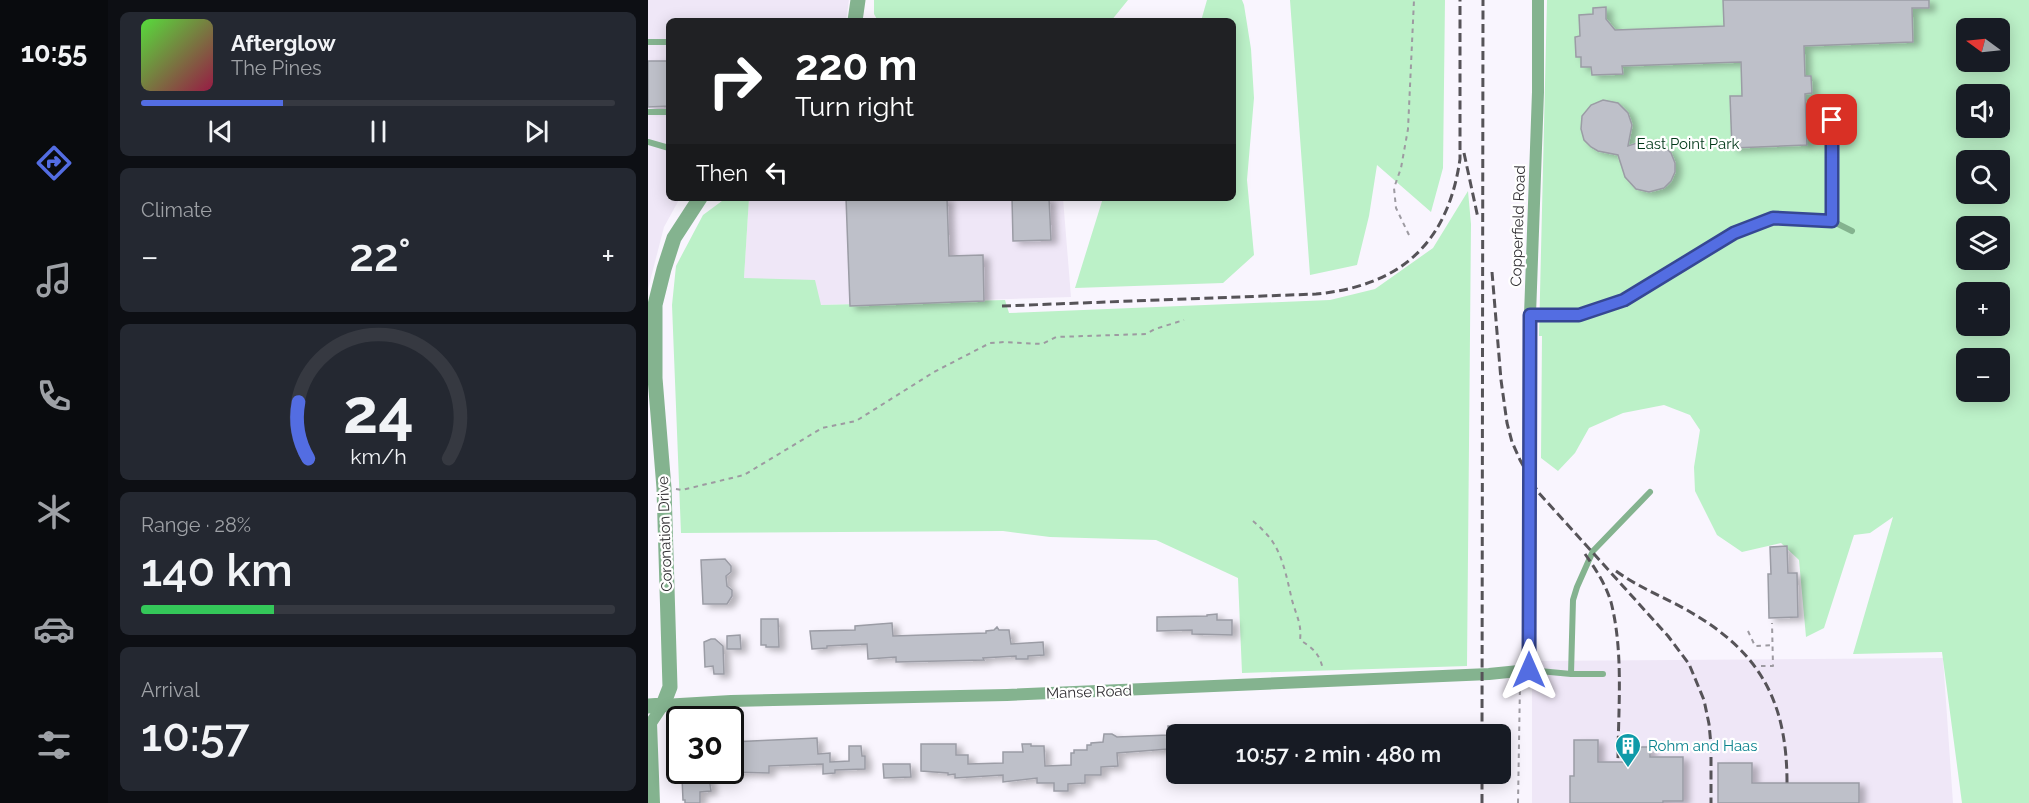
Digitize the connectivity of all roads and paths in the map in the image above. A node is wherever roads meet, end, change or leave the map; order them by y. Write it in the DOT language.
graph roads {
  1 [pos="858,0"];
  2 [pos="1414,0"];
  3 [pos="1538,0"];
  4 [pos="855,18"];
  5 [pos="648,42"];
  6 [pos="666,42"];
  7 [pos="1832,100"];
  8 [pos="648,112"];
  9 [pos="666,112"];
  10 [pos="648,142"];
  11 [pos="666,147"];
  12 [pos="698,201"];
  13 [pos="1832,221"];
  14 [pos="1852,231"];
  15 [pos="1409,235"];
  16 [pos="1530,315"];
  17 [pos="1184,320"];
  18 [pos="652,322"];
  19 [pos="663,488"];
  20 [pos="1650,492"];
  21 [pos="1253,521"];
  22 [pos="1772,623"];
  23 [pos="1748,631"];
  24 [pos="1773,645"];
  25 [pos="1761,666"];
  26 [pos="1525,670"];
  27 [pos="1571,674"];
  28 [pos="1603,674"];
  29 [pos="1325,681"];
  30 [pos="656,705"];
  31 [pos="654,803"];
  32 [pos="1518,803"];
  1 -- 4 [label="street"];
  2 -- 15 [label="path"];
  3 -- 16 [label="street, Copperfield Road"];
  5 -- 6 [label="lane"];
  7 -- 13 [label="lane"];
  8 -- 9 [label="lane"];
  10 -- 11 [label="lane"];
  12 -- 18 [label="street, Coronation Drive"];
  13 -- 14 [label="lane"];
  13 -- 16 [label="lane"];
  16 -- 26 [label="street, Copperfield Road"];
  17 -- 19 [label="path"];
  18 -- 19 [label="street, Coronation Drive"];
  19 -- 30 [label="street, Coronation Drive"];
  20 -- 27 [label="lane"];
  21 -- 29 [label="path"];
  22 -- 24 [label="path"];
  23 -- 24 [label="path"];
  24 -- 25 [label="path"];
  26 -- 27 [label="lane"];
  26 -- 29 [label="street, Manse Road"];
  26 -- 32 [label="path"];
  27 -- 28 [label="lane"];
  29 -- 30 [label="street, Manse Road"];
  30 -- 31 [label="street, Coronation Drive"];
}
